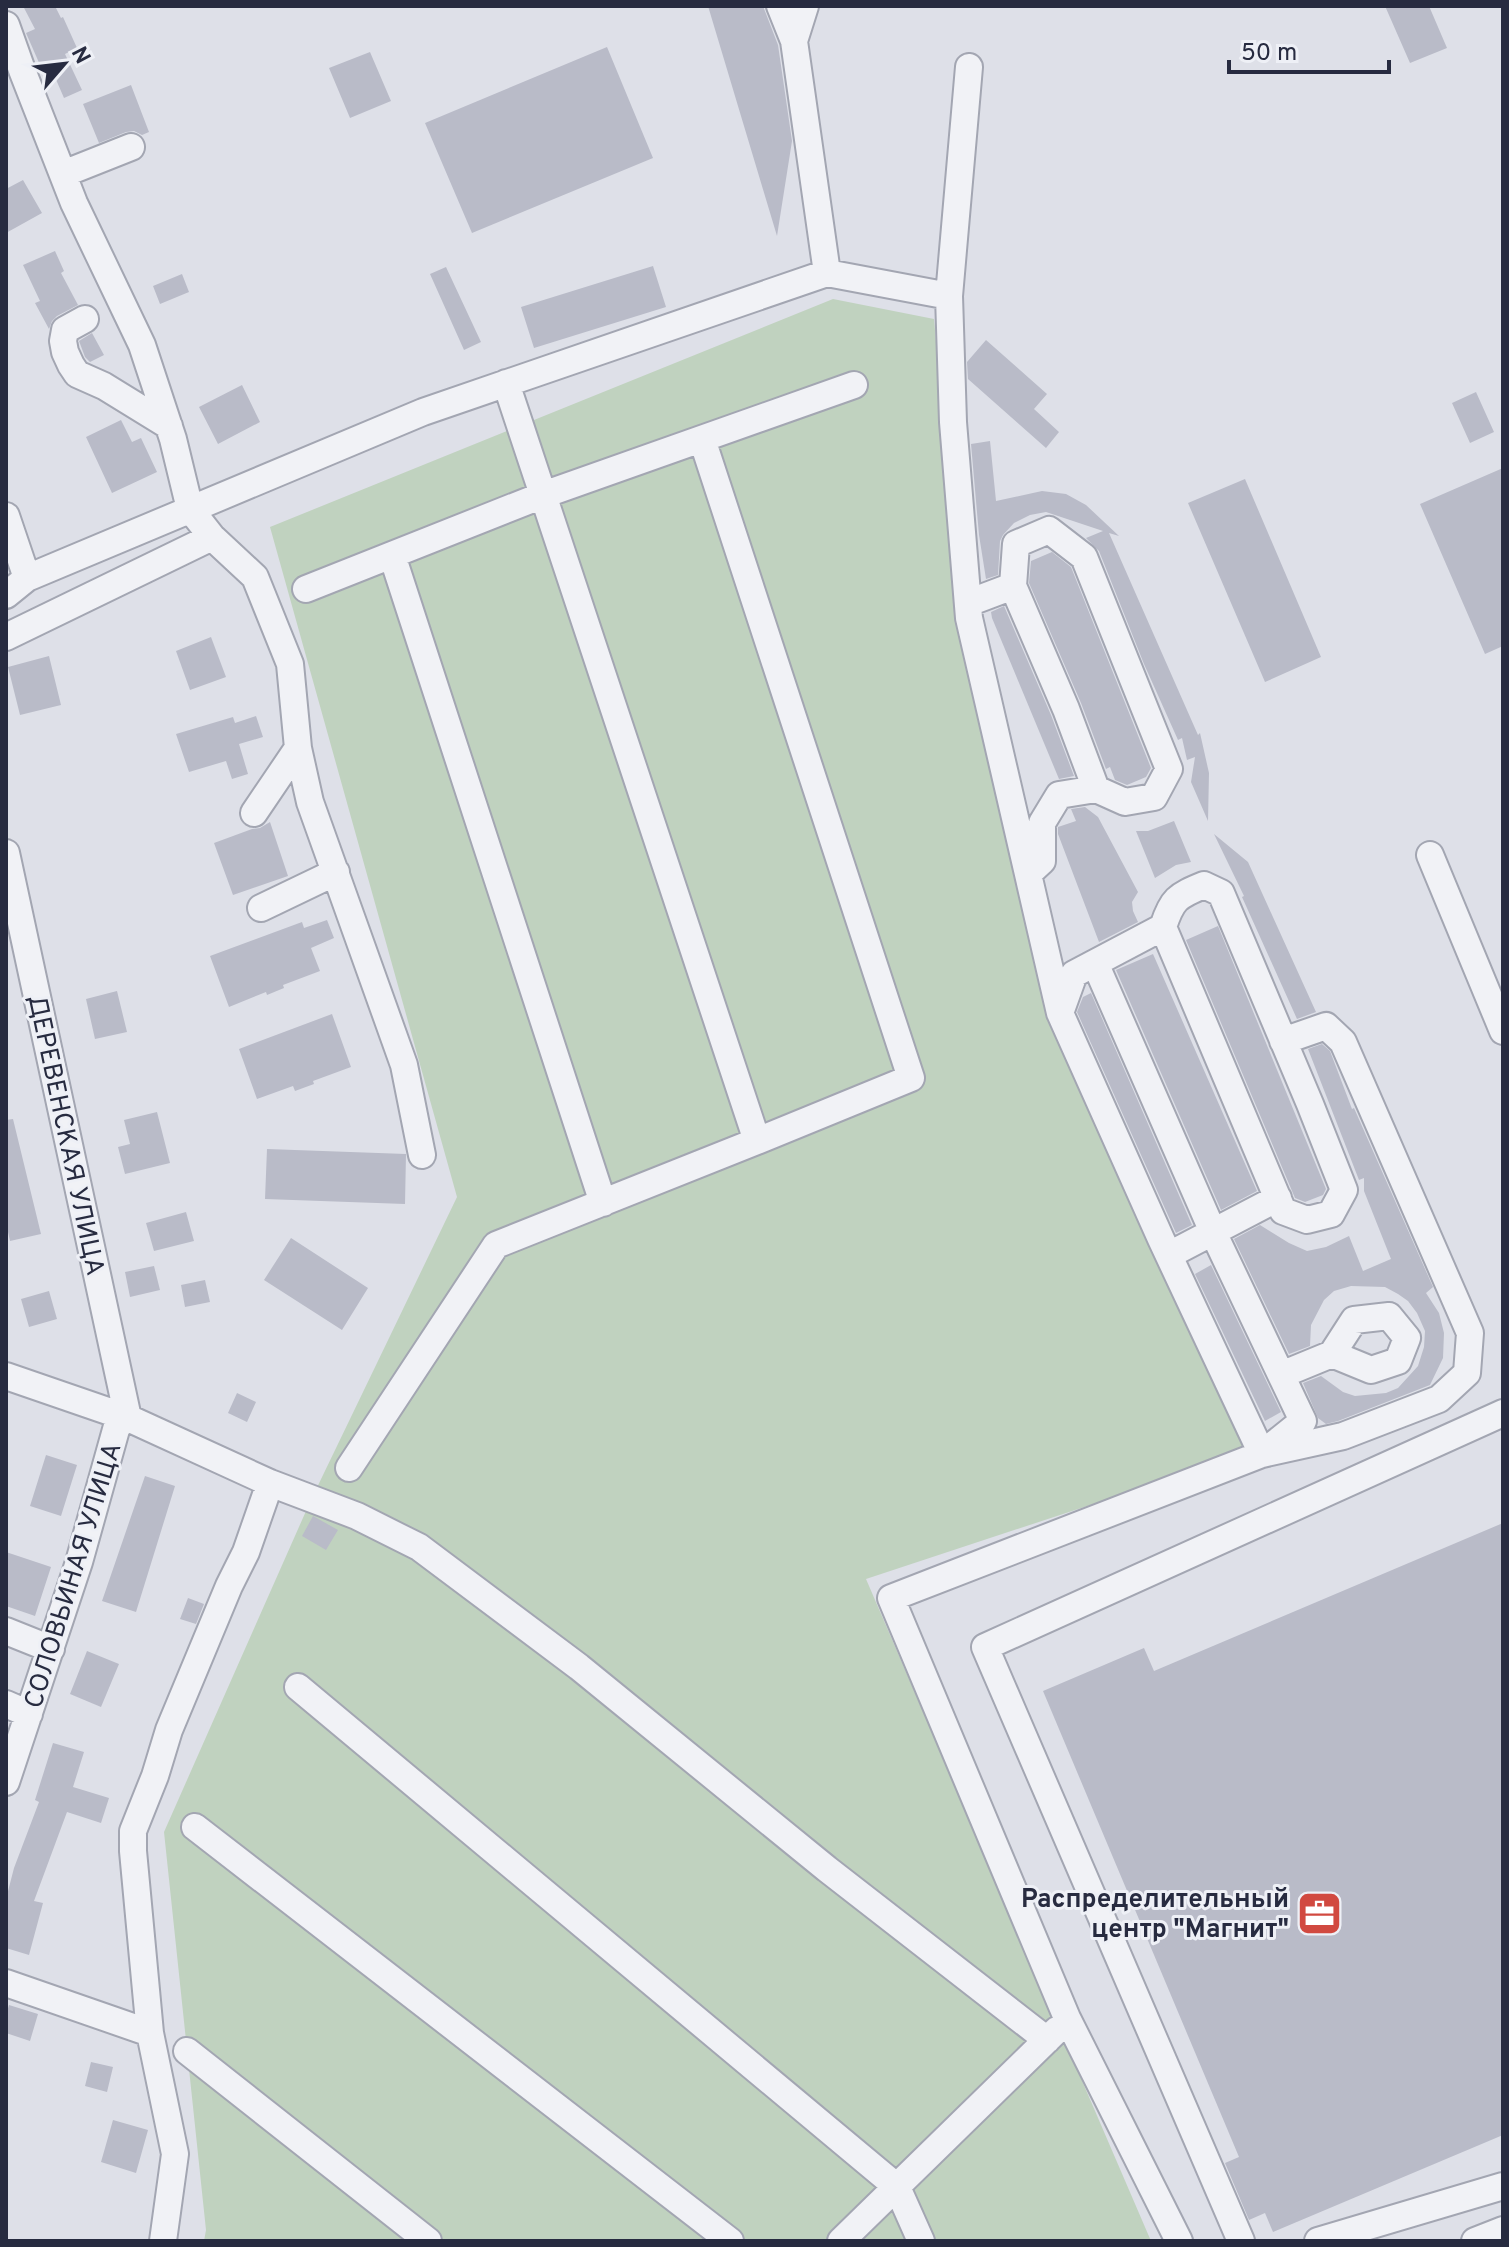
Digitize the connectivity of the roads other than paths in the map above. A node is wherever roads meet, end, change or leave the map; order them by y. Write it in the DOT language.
graph roads {
  1 [pos="780,6"];
  2 [pos="805,6"];
  3 [pos="6,25"];
  4 [pos="794,41"];
  5 [pos="969,67"];
  6 [pos="131,147"];
  7 [pos="63,174"];
  8 [pos="827,273"];
  9 [pos="949,296"];
  10 [pos="85,319"];
  11 [pos="506,383"];
  12 [pos="854,385"];
  13 [pos="169,426"];
  14 [pos="702,439"];
  15 [pos="543,495"];
  16 [pos="190,509"];
  17 [pos="6,516"];
  18 [pos="212,537"];
  19 [pos="392,555"];
  20 [pos="27,578"];
  21 [pos="1013,586"];
  22 [pos="306,589"];
  23 [pos="6,595"];
  24 [pos="968,603"];
  25 [pos="6,637"];
  26 [pos="298,748"];
  27 [pos="1096,789"];
  28 [pos="254,813"];
  29 [pos="6,853"];
  30 [pos="1430,855"];
  31 [pos="336,872"];
  32 [pos="1028,874"];
  33 [pos="261,908"];
  34 [pos="1163,927"];
  35 [pos="1095,963"];
  36 [pos="1060,1013"];
  37 [pos="1503,1031"];
  38 [pos="1283,1041"];
  39 [pos="757,1141"];
  40 [pos="422,1155"];
  41 [pos="1278,1198"];
  42 [pos="603,1203"];
  43 [pos="1213,1232"];
  44 [pos="1169,1255"];
  45 [pos="1332,1354"];
  46 [pos="1281,1375"];
  47 [pos="6,1376"];
  48 [pos="1503,1413"];
  49 [pos="128,1418"];
  50 [pos="1262,1454"];
  51 [pos="349,1468"];
  52 [pos="270,1483"];
  53 [pos="6,1631"];
  54 [pos="51,1649"];
  55 [pos="298,1687"];
  56 [pos="18,1709"];
  57 [pos="6,1782"];
  58 [pos="195,1827"];
  59 [pos="6,1983"];
  60 [pos="1067,2018"];
  61 [pos="150,2033"];
  62 [pos="1047,2040"];
  63 [pos="187,2051"];
  64 [pos="1503,2186"];
  65 [pos="897,2187"];
  66 [pos="1503,2230"];
  67 [pos="163,2241"];
  68 [pos="428,2241"];
  69 [pos="730,2241"];
  70 [pos="841,2241"];
  71 [pos="921,2241"];
  72 [pos="1179,2241"];
  73 [pos="1241,2241"];
  74 [pos="1318,2241"];
  75 [pos="1475,2241"];
  1 -- 4 [label="street"];
  2 -- 4 [label="street"];
  3 -- 7 [label="street"];
  4 -- 8 [label="street"];
  5 -- 9 [label="street"];
  6 -- 7 [label="street"];
  7 -- 13 [label="street"];
  8 -- 9 [label="street"];
  8 -- 11 [label="street"];
  9 -- 24 [label="street"];
  10 -- 13 [label="street"];
  11 -- 15 [label="street"];
  11 -- 16 [label="street"];
  12 -- 14 [label="street"];
  13 -- 16 [label="street"];
  14 -- 15 [label="street"];
  14 -- 39 [label="street"];
  15 -- 19 [label="street"];
  15 -- 39 [label="street"];
  16 -- 18 [label="street"];
  16 -- 20 [label="street"];
  17 -- 20 [label="street"];
  18 -- 25 [label="street"];
  18 -- 26 [label="street"];
  19 -- 22 [label="street"];
  19 -- 42 [label="street"];
  20 -- 23 [label="street"];
  21 -- 24 [label="street"];
  21 -- 27 [label="street"];
  21 -- 27 [label="street"];
  24 -- 32 [label="street"];
  26 -- 28 [label="street"];
  26 -- 31 [label="street"];
  27 -- 32 [label="street"];
  29 -- 49 [label="street, ДЕРЕВЕНСКАЯ УЛИЦА"];
  30 -- 37 [label="street"];
  31 -- 33 [label="street"];
  31 -- 40 [label="street"];
  32 -- 36 [label="street"];
  34 -- 35 [label="street"];
  34 -- 38 [label="street"];
  34 -- 41 [label="street"];
  35 -- 36 [label="street"];
  35 -- 43 [label="street"];
  36 -- 44 [label="street"];
  38 -- 41 [label="street"];
  38 -- 50 [label="street"];
  39 -- 42 [label="street"];
  41 -- 43 [label="street"];
  42 -- 51 [label="street"];
  43 -- 44 [label="street"];
  43 -- 46 [label="street"];
  44 -- 50 [label="street"];
  45 -- 46 [label="street"];
  46 -- 50 [label="street"];
  47 -- 49 [label="street"];
  48 -- 73 [label="street"];
  49 -- 52 [label="street"];
  49 -- 54 [label="street, СОЛОВЬИНАЯ УЛИЦА"];
  50 -- 60 [label="street"];
  52 -- 61 [label="street"];
  52 -- 62 [label="street"];
  53 -- 54 [label="street"];
  54 -- 56 [label="street, СОЛОВЬИНАЯ УЛИЦА"];
  55 -- 65 [label="street"];
  56 -- 57 [label="street, СОЛОВЬИНАЯ УЛИЦА"];
  58 -- 69 [label="street"];
  59 -- 61 [label="street"];
  60 -- 62 [label="street"];
  60 -- 72 [label="street"];
  61 -- 67 [label="street"];
  62 -- 65 [label="street"];
  63 -- 68 [label="street"];
  64 -- 74 [label="street"];
  65 -- 70 [label="street"];
  65 -- 71 [label="street"];
  66 -- 75 [label="street"];
}
